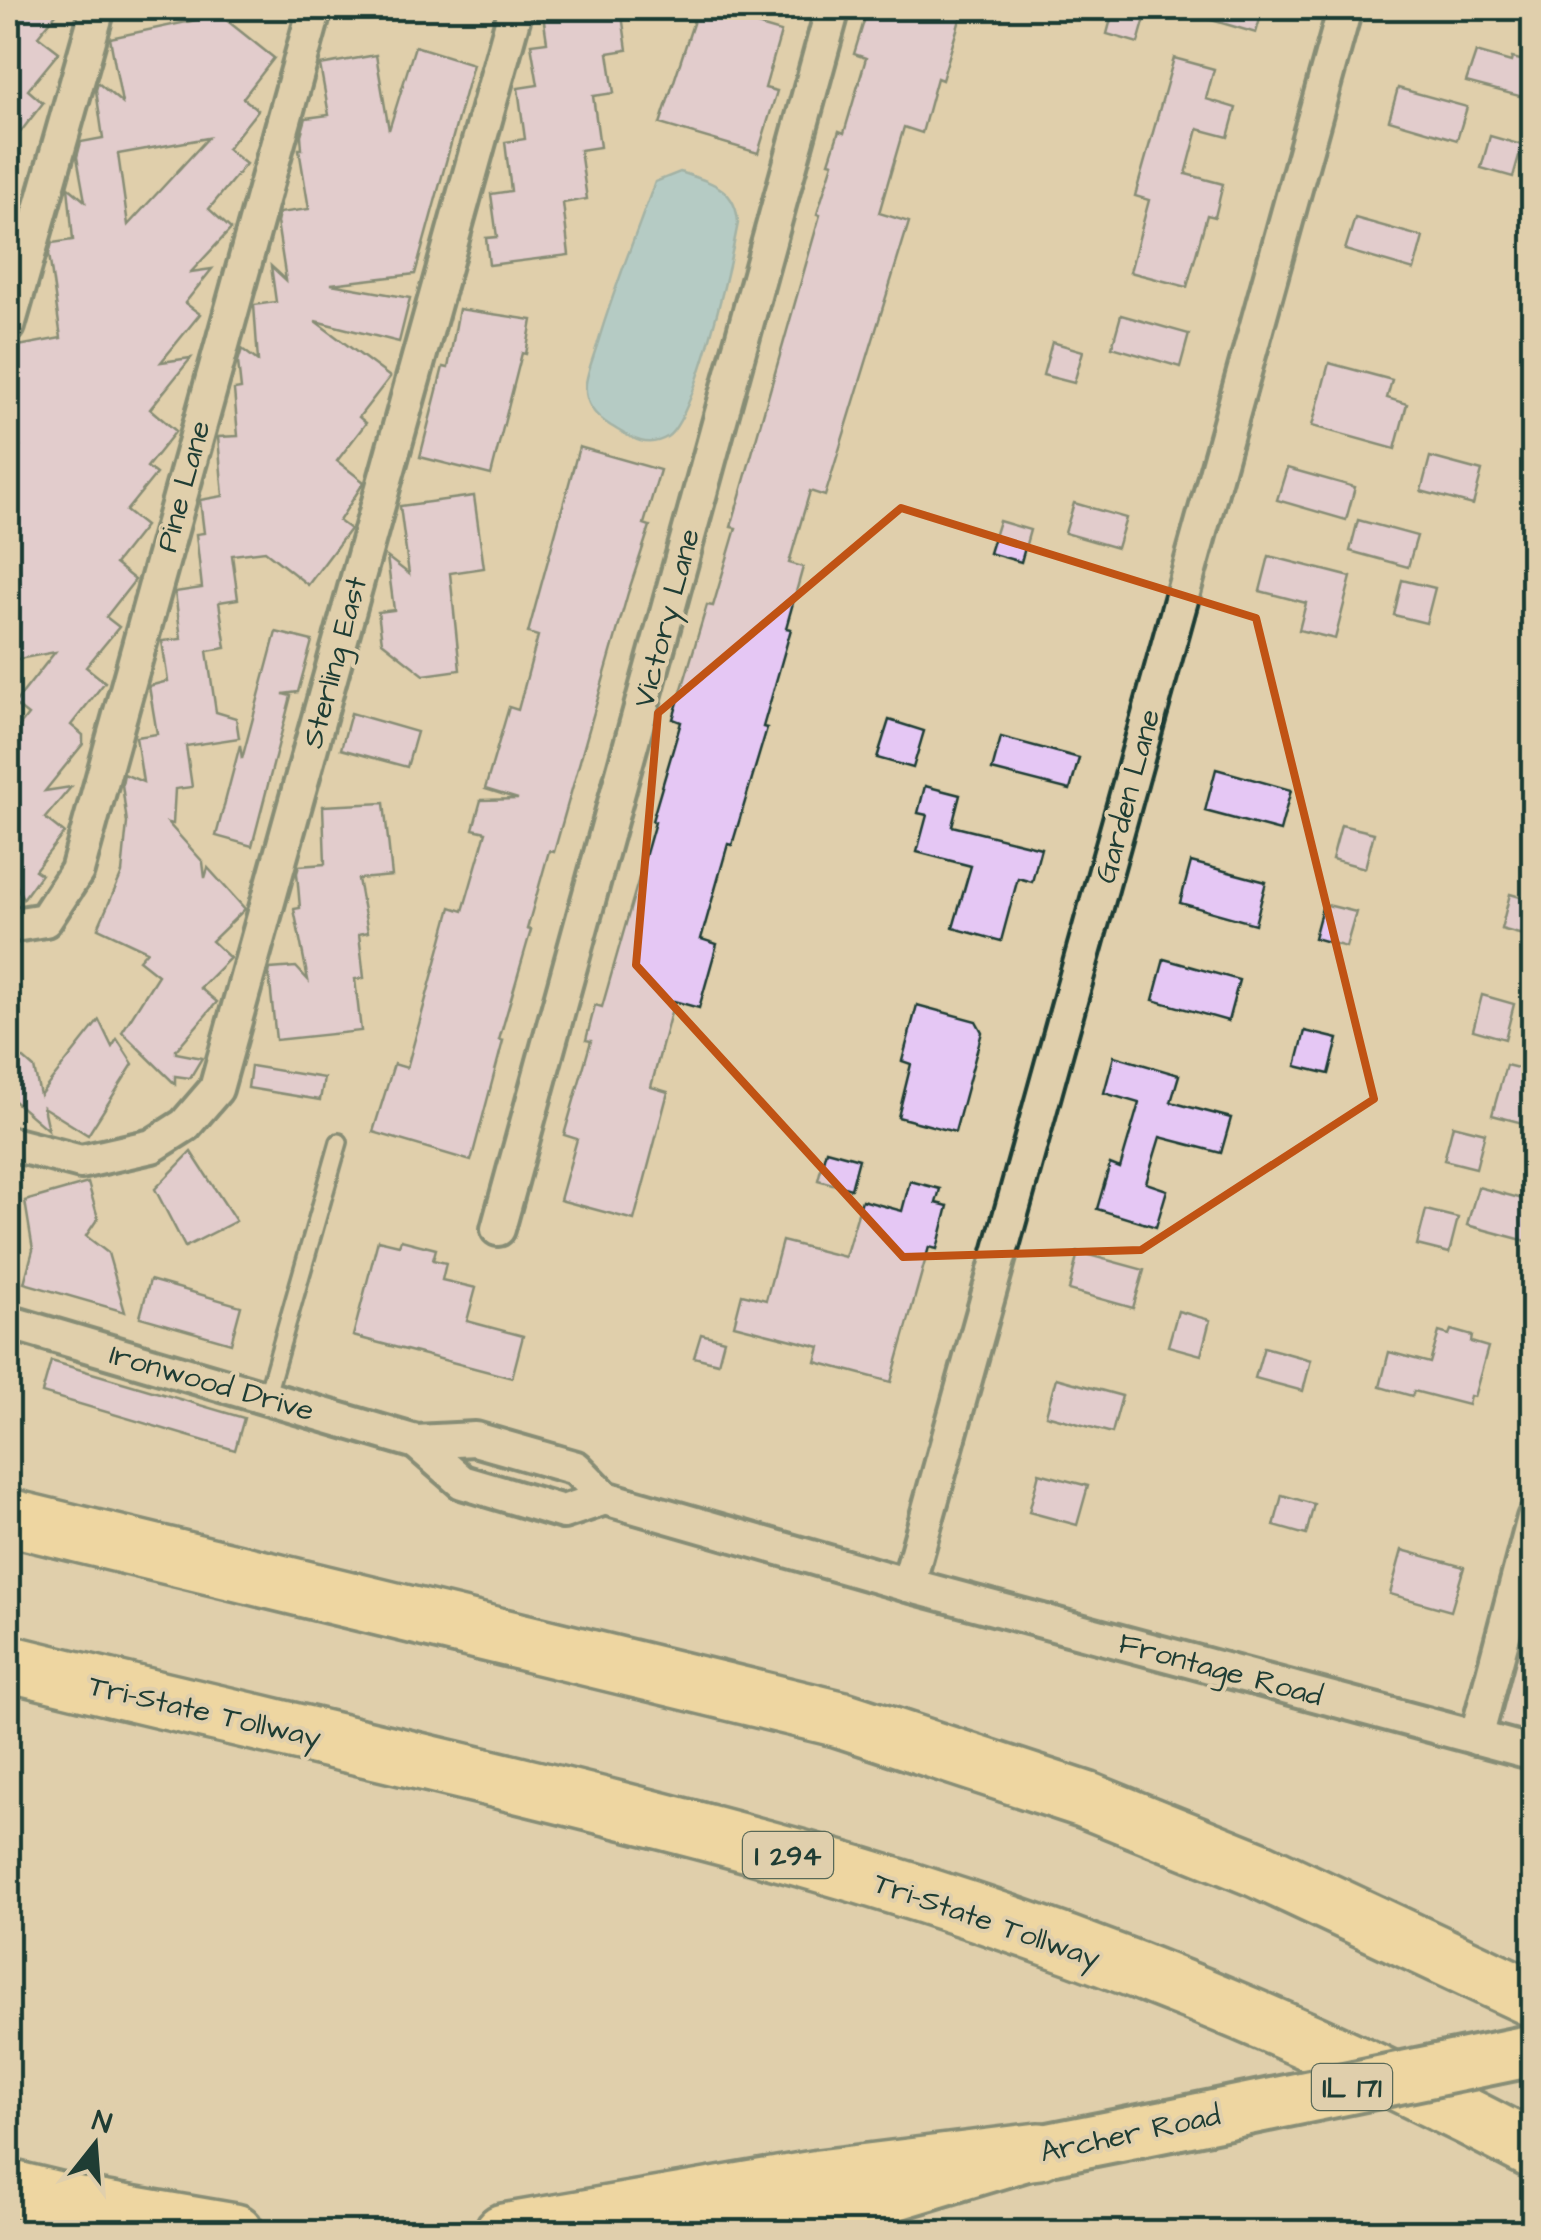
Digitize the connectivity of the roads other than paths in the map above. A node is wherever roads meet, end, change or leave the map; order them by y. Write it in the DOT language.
graph roads {
  1 [pos="98,8"];
  2 [pos="315,8"];
  3 [pos="516,8"];
  4 [pos="834,8"];
  5 [pos="1346,8"];
  6 [pos="8,326"];
  7 [pos="8,926"];
  8 [pos="8,1142"];
  9 [pos="339,1142"];
  10 [pos="498,1230"];
  11 [pos="8,1322"];
  12 [pos="266,1398"];
  13 [pos="416,1442"];
  14 [pos="605,1498"];
  15 [pos="8,1517"];
  16 [pos="1534,1518"];
  17 [pos="908,1585"];
  18 [pos="8,1664"];
  19 [pos="8,1680"];
  20 [pos="88,1683"];
  21 [pos="1476,1738"];
  22 [pos="1534,1753"];
  23 [pos="1534,1999"];
  24 [pos="1534,2050"];
  25 [pos="1038,2151"];
  26 [pos="1534,2151"];
  27 [pos="8,2188"];
  28 [pos="236,2232"];
  29 [pos="503,2232"];
  30 [pos="731,2232"];
  1 -- 6 [label="street"];
  2 -- 7 [label="street, Pine Lane"];
  3 -- 8 [label="street, Sterling East"];
  4 -- 10 [label="street, Victory Lane"];
  5 -- 17 [label="street, Garden Lane"];
  9 -- 12 [label="lane"];
  11 -- 12 [label="street, Ironwood Drive"];
  12 -- 13 [label="street, Ironwood Drive"];
  13 -- 14 [label="street, Ironwood Drive"];
  13 -- 14 [label="street, Ironwood Drive"];
  14 -- 17 [label="street, Ironwood Drive"];
  15 -- 23 [label="highway"];
  16 -- 21 [label="street"];
  17 -- 21 [label="street, Frontage Road"];
  18 -- 20 [label="highway, Tri-State Tollway / I 294"];
  19 -- 20 [label="highway"];
  20 -- 26 [label="highway, Tri-State Tollway / I 294"];
  21 -- 22 [label="street, Frontage Road"];
  24 -- 25 [label="main road, Archer Road / IL 171, bridge"];
  25 -- 29 [label="highway"];
  25 -- 30 [label="main road, Archer Road / IL 171"];
  27 -- 28 [label="highway"];
}
